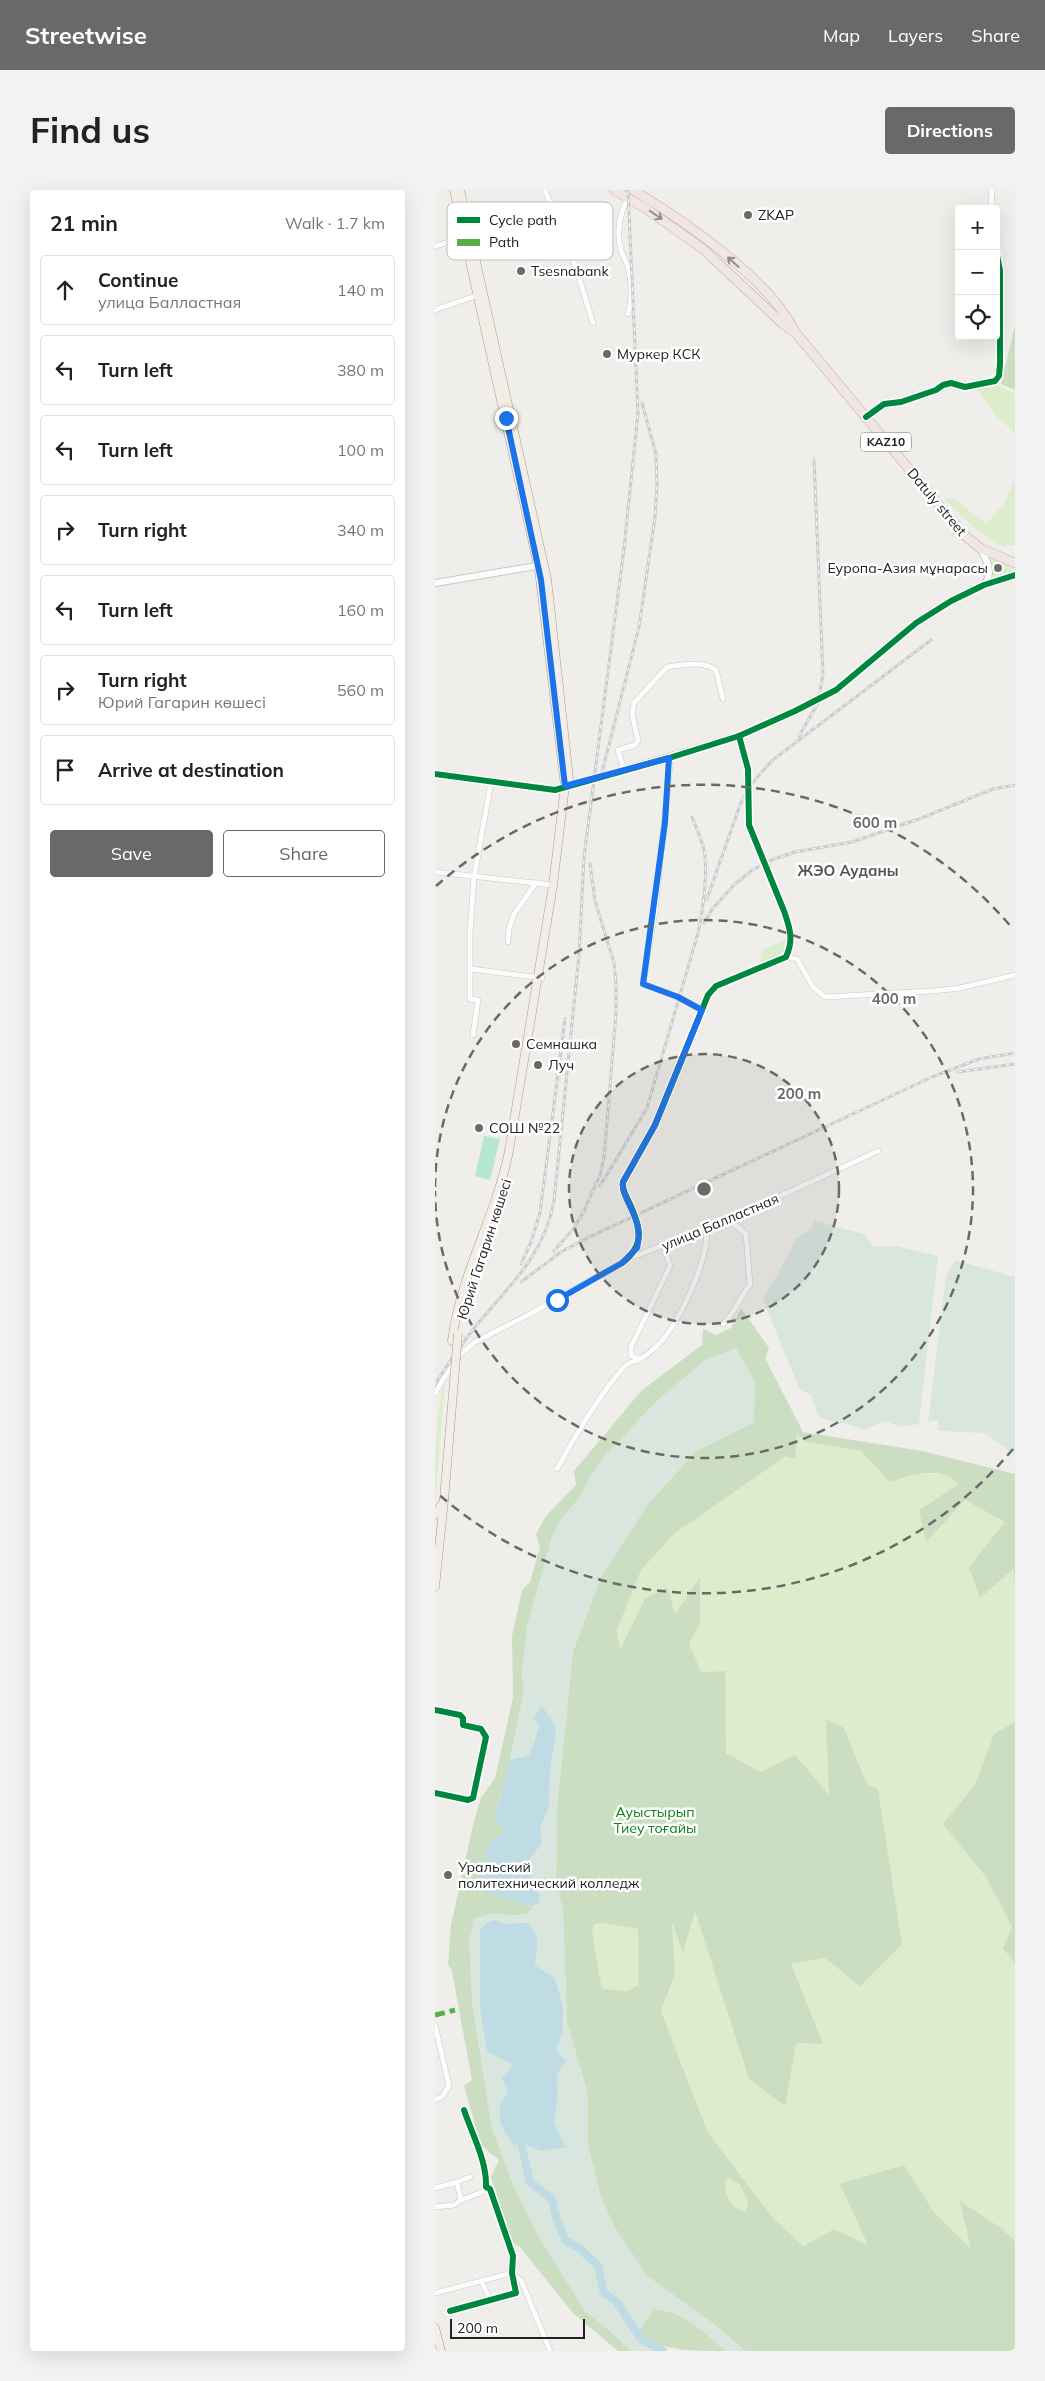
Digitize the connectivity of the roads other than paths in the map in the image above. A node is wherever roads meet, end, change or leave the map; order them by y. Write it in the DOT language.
graph roads {
  1 [pos="453,190"];
  2 [pos="545,190"];
  3 [pos="614,190"];
  4 [pos="992,190"];
  5 [pos="631,194"];
  6 [pos="457,202"];
  7 [pos="550,202"];
  8 [pos="991,205"];
  9 [pos="471,260"];
  10 [pos="472,260"];
  11 [pos="573,260"];
  12 [pos="478,295"];
  13 [pos="1000,295"];
  14 [pos="768,296"];
  15 [pos="761,303"];
  16 [pos="435,310"];
  17 [pos="628,314"];
  18 [pos="593,323"];
  19 [pos="795,332"];
  20 [pos="865,417"];
  21 [pos="980,548"];
  22 [pos="1015,563"];
  23 [pos="541,565"];
  24 [pos="1015,575"];
  25 [pos="435,583"];
  26 [pos="984,585"];
  27 [pos="723,699"];
  28 [pos="739,736"];
  29 [pos="669,758"];
  30 [pos="624,770"];
  31 [pos="435,774"];
  32 [pos="491,782"];
  33 [pos="568,786"];
  34 [pos="435,872"];
  35 [pos="474,877"];
  36 [pos="536,883"];
  37 [pos="553,885"];
  38 [pos="508,942"];
  39 [pos="786,957"];
  40 [pos="471,969"];
  41 [pos="1015,975"];
  42 [pos="539,978"];
  43 [pos="702,1010"];
  44 [pos="473,1035"];
  45 [pos="878,1150"];
  46 [pos="732,1218"];
  47 [pos="705,1228"];
  48 [pos="664,1246"];
  49 [pos="622,1263"];
  50 [pos="723,1324"];
  51 [pos="640,1359"];
  52 [pos="435,1394"];
  53 [pos="557,1469"];
  54 [pos="444,1500"];
  55 [pos="435,1515"];
  56 [pos="437,1540"];
  57 [pos="435,1585"];
  58 [pos="435,1710"];
  59 [pos="435,1793"];
  60 [pos="435,2026"];
  61 [pos="435,2100"];
  62 [pos="464,2110"];
  63 [pos="470,2177"];
  64 [pos="457,2182"];
  65 [pos="435,2188"];
  66 [pos="490,2189"];
  67 [pos="461,2200"];
  68 [pos="435,2207"];
  69 [pos="512,2275"];
  70 [pos="481,2281"];
  71 [pos="435,2294"];
  72 [pos="487,2302"];
  73 [pos="450,2310"];
  74 [pos="435,2328"];
  75 [pos="441,2351"];
  76 [pos="550,2351"];
  1 -- 6 [label="main road, Юрий Гагарин көшесі"];
  2 -- 7 [label="street"];
  3 -- 5 [label="highway, Datuly street / KAZ10"];
  4 -- 8 [label="street"];
  14 -- 5 [label="highway, Datuly street / KAZ10, one-way"];
  5 -- 15 [label="highway, Datuly street / KAZ10, one-way"];
  5 -- 17 [label="street"];
  9 -- 12 [label="main road, Юрий Гагарин көшесі"];
  10 -- 23 [label="main road, Юрий Гагарин көшесі"];
  11 -- 18 [label="street"];
  12 -- 16 [label="street"];
  12 -- 23 [label="main road, Юрий Гагарин көшесі"];
  13 -- 20 [label="street"];
  14 -- 15 [label="highway"];
  14 -- 19 [label="highway, Datuly street / KAZ10"];
  15 -- 19 [label="highway, Datuly street / KAZ10"];
  19 -- 20 [label="highway, Datuly street / KAZ10"];
  20 -- 21 [label="highway, Datuly street / KAZ10"];
  21 -- 22 [label="highway, Datuly street / KAZ10"];
  21 -- 26 [label="street"];
  23 -- 25 [label="street"];
  23 -- 33 [label="main road, Юрий Гагарин көшесі"];
  24 -- 26 [label="street"];
  26 -- 28 [label="street"];
  27 -- 30 [label="street"];
  28 -- 29 [label="street"];
  28 -- 39 [label="street"];
  29 -- 30 [label="street"];
  29 -- 43 [label="street"];
  30 -- 33 [label="street"];
  31 -- 32 [label="street"];
  32 -- 33 [label="street"];
  32 -- 35 [label="street"];
  33 -- 37 [label="main road, Юрий Гагарин көшесі"];
  33 -- 42 [label="main road, Юрий Гагарин көшесі"];
  34 -- 35 [label="street"];
  35 -- 36 [label="street"];
  35 -- 40 [label="street"];
  36 -- 37 [label="street"];
  36 -- 38 [label="street"];
  37 -- 42 [label="main road, Юрий Гагарин көшесі"];
  39 -- 41 [label="street"];
  39 -- 43 [label="street"];
  40 -- 42 [label="street"];
  40 -- 44 [label="street"];
  42 -- 54 [label="main road, Юрий Гагарин көшесі, bridge"];
  42 -- 54 [label="main road, Юрий Гагарин көшесі, bridge"];
  43 -- 49 [label="street"];
  45 -- 46 [label="street, улица Балластная"];
  46 -- 47 [label="street, улица Балластная"];
  46 -- 50 [label="street"];
  47 -- 48 [label="street, улица Балластная"];
  47 -- 51 [label="street"];
  48 -- 49 [label="street, улица Балластная"];
  48 -- 51 [label="street"];
  49 -- 52 [label="street, улица Балластная"];
  51 -- 53 [label="street"];
  54 -- 55 [label="main road"];
  54 -- 56 [label="main road"];
  56 -- 57 [label="main road"];
  58 -- 59 [label="street"];
  60 -- 61 [label="street"];
  62 -- 66 [label="street"];
  63 -- 64 [label="street"];
  64 -- 65 [label="street"];
  64 -- 67 [label="street"];
  66 -- 67 [label="street"];
  66 -- 69 [label="street"];
  67 -- 68 [label="street"];
  69 -- 70 [label="street"];
  69 -- 72 [label="street"];
  69 -- 76 [label="street"];
  70 -- 71 [label="street"];
  70 -- 72 [label="street"];
  72 -- 73 [label="street"];
  74 -- 75 [label="main road"];
}
